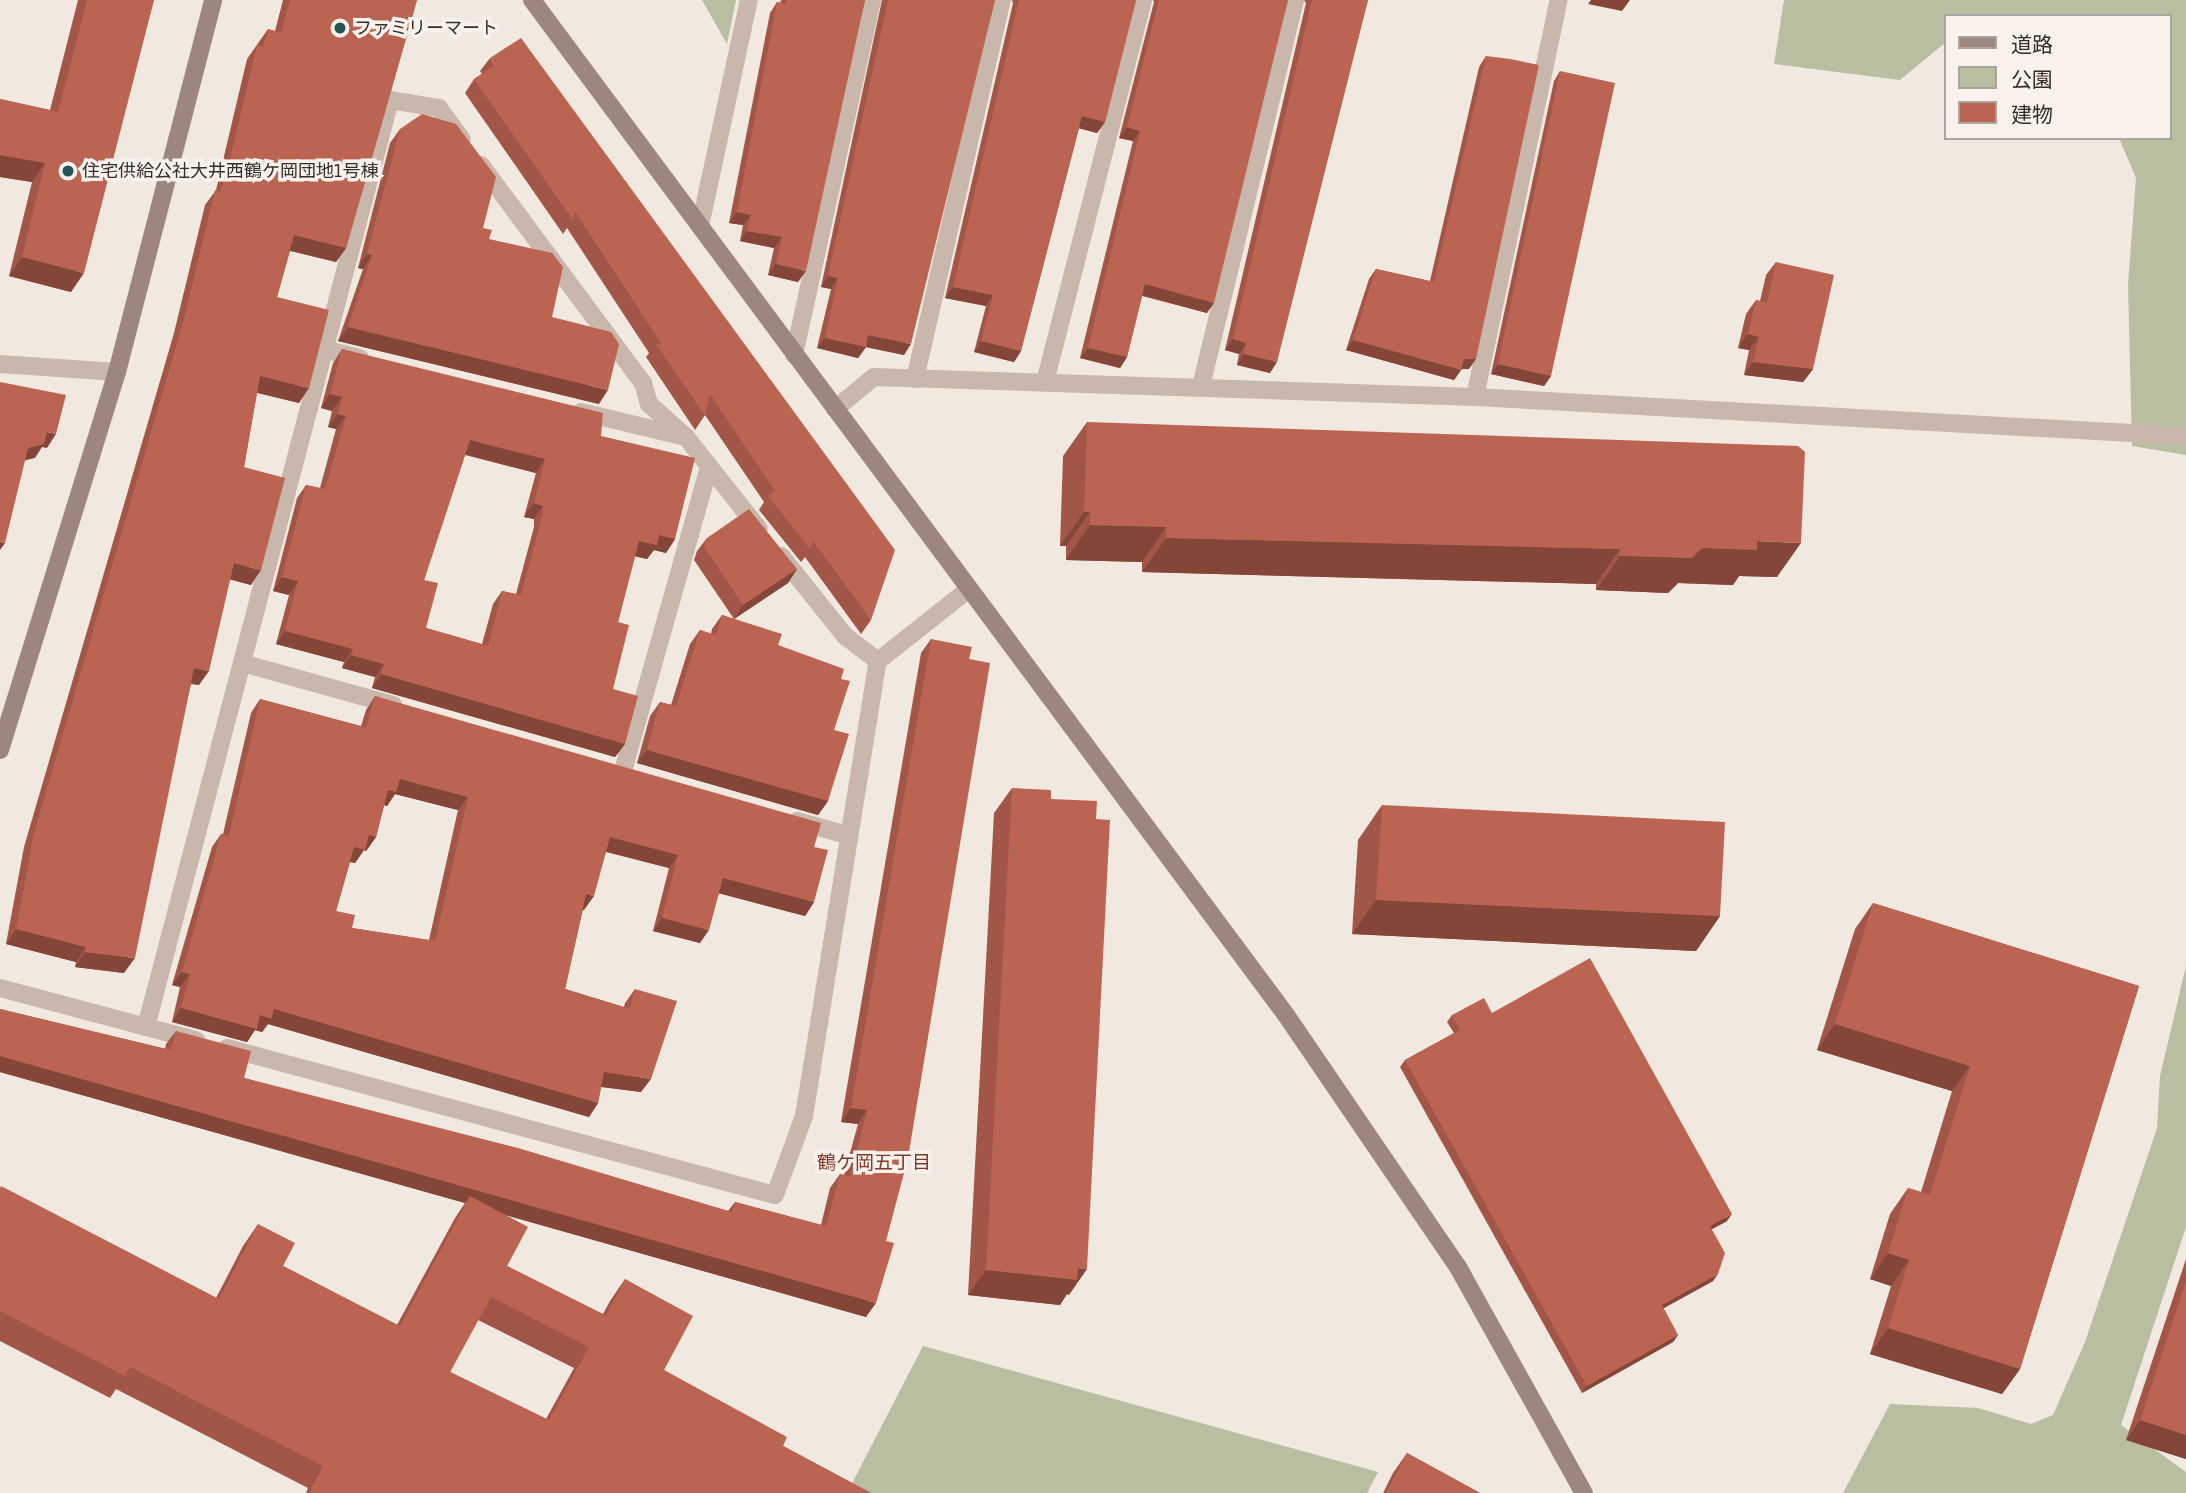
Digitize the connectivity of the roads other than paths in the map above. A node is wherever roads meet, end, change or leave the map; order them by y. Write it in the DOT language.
graph roads {
  1 [pos="213,0"];
  2 [pos="532,0"];
  3 [pos="749,0"];
  4 [pos="873,0"];
  5 [pos="1002,0"];
  6 [pos="1143,0"];
  7 [pos="1295,0"];
  8 [pos="1559,0"];
  9 [pos="700,226"];
  10 [pos="327,350"];
  11 [pos="794,355"];
  12 [pos="380,363"];
  13 [pos="0,364"];
  14 [pos="117,372"];
  15 [pos="915,379"];
  16 [pos="1045,382"];
  17 [pos="1201,386"];
  18 [pos="1475,397"];
  19 [pos="566,408"];
  20 [pos="835,409"];
  21 [pos="2186,436"];
  22 [pos="686,437"];
  23 [pos="709,467"];
  24 [pos="969,589"];
  25 [pos="878,661"];
  26 [pos="246,664"];
  27 [pos="418,712"];
  28 [pos="0,750"];
  29 [pos="597,764"];
  30 [pos="622,771"];
  31 [pos="649,779"];
  32 [pos="781,817"];
  33 [pos="847,835"];
  34 [pos="0,988"];
  35 [pos="146,1027"];
  36 [pos="1584,1493"];
  1 -- 14 [label="street"];
  2 -- 9 [label="street"];
  3 -- 9 [label="street"];
  4 -- 11 [label="street"];
  5 -- 15 [label="street"];
  6 -- 16 [label="street"];
  7 -- 17 [label="street"];
  8 -- 18 [label="street"];
  9 -- 11 [label="street"];
  10 -- 12 [label="street"];
  10 -- 22 [label="street"];
  10 -- 26 [label="street"];
  11 -- 20 [label="street"];
  13 -- 14 [label="street"];
  14 -- 28 [label="street"];
  15 -- 16 [label="street"];
  15 -- 20 [label="street"];
  16 -- 17 [label="street"];
  17 -- 18 [label="street"];
  18 -- 21 [label="street"];
  19 -- 22 [label="street"];
  20 -- 24 [label="street"];
  22 -- 23 [label="street"];
  23 -- 25 [label="street"];
  23 -- 30 [label="street"];
  24 -- 25 [label="street"];
  24 -- 36 [label="street"];
  25 -- 33 [label="street"];
  26 -- 27 [label="street"];
  26 -- 35 [label="street"];
  29 -- 30 [label="street"];
  30 -- 31 [label="street"];
  32 -- 33 [label="street"];
  33 -- 35 [label="street"];
  34 -- 35 [label="street"];
}
